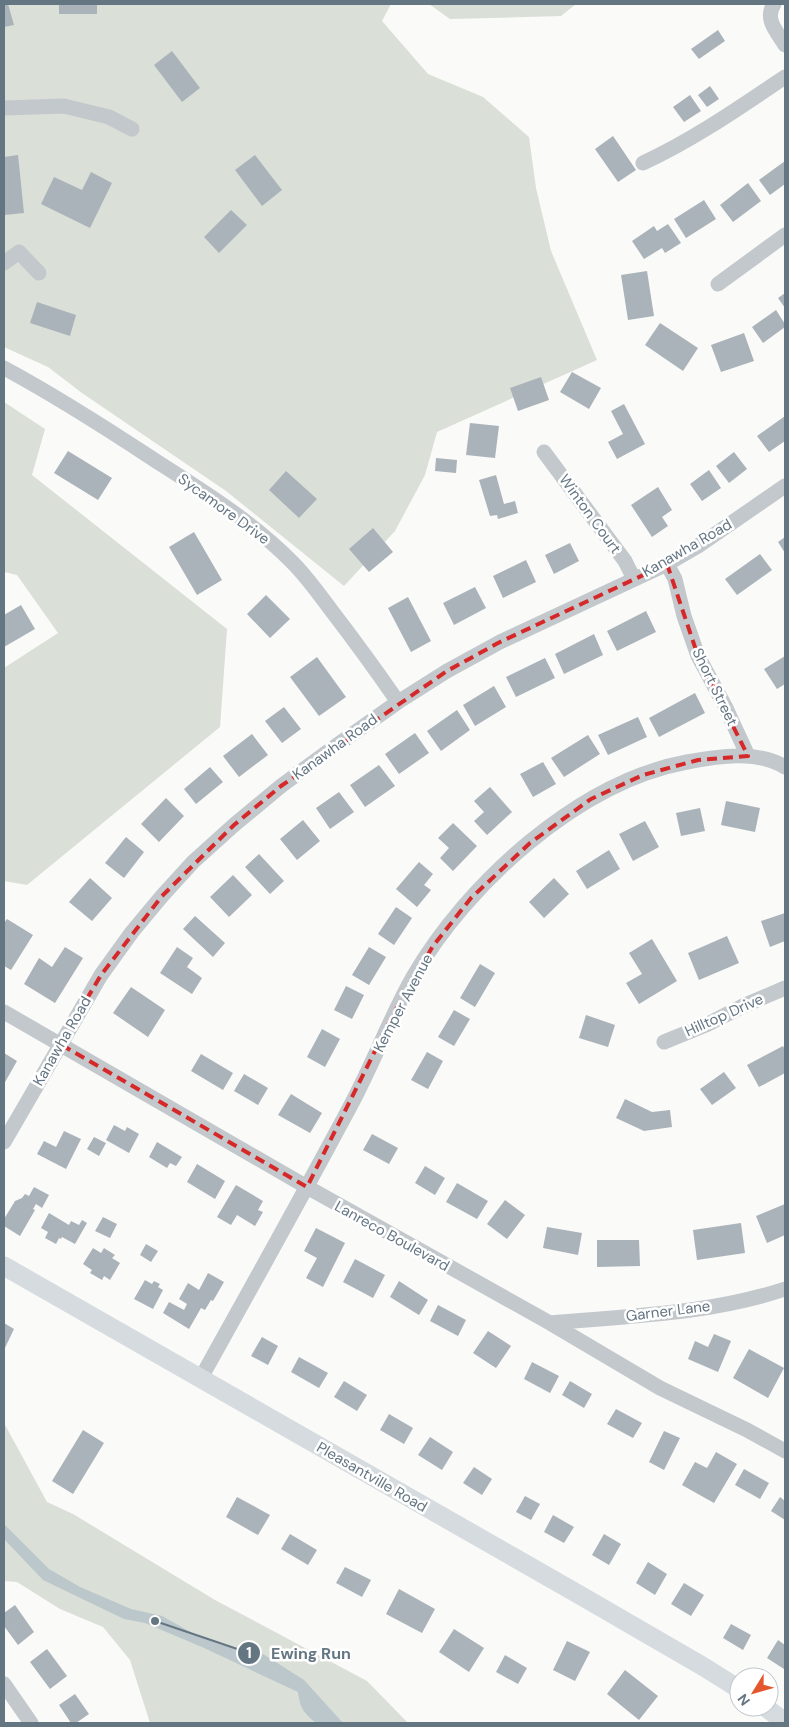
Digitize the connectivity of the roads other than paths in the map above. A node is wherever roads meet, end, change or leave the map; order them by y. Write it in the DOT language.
graph roads {
  1 [pos="774,4"];
  2 [pos="785,43"];
  3 [pos="785,77"];
  4 [pos="4,108"];
  5 [pos="132,129"];
  6 [pos="643,163"];
  7 [pos="785,235"];
  8 [pos="4,263"];
  9 [pos="39,273"];
  10 [pos="718,284"];
  11 [pos="4,368"];
  12 [pos="544,452"];
  13 [pos="785,486"];
  14 [pos="666,564"];
  15 [pos="634,579"];
  16 [pos="398,702"];
  17 [pos="748,756"];
  18 [pos="785,767"];
  19 [pos="785,988"];
  20 [pos="4,1012"];
  21 [pos="664,1042"];
  22 [pos="60,1044"];
  23 [pos="4,1142"];
  24 [pos="306,1188"];
  25 [pos="4,1266"];
  26 [pos="785,1289"];
  27 [pos="550,1324"];
  28 [pos="201,1378"];
  29 [pos="785,1451"];
  30 [pos="729,1683"];
  31 [pos="4,1684"];
  32 [pos="31,1723"];
  1 -- 2 [label="street"];
  3 -- 6 [label="street"];
  4 -- 5 [label="street"];
  7 -- 10 [label="street"];
  8 -- 9 [label="street"];
  11 -- 16 [label="street, Sycamore Drive"];
  12 -- 15 [label="street, Winton Court"];
  13 -- 14 [label="street, Kanawha Road"];
  14 -- 15 [label="street, Kanawha Road"];
  14 -- 17 [label="street, Short Street"];
  15 -- 16 [label="street, Kanawha Road"];
  16 -- 22 [label="street, Kanawha Road"];
  17 -- 18 [label="street, Kemper Avenue"];
  17 -- 24 [label="street, Kemper Avenue"];
  19 -- 21 [label="street, Hilltop Drive"];
  20 -- 22 [label="street, Lanreco Boulevard"];
  22 -- 23 [label="street, Kanawha Road"];
  22 -- 24 [label="street, Lanreco Boulevard"];
  24 -- 27 [label="street, Lanreco Boulevard"];
  24 -- 28 [label="street, Kemper Avenue"];
  25 -- 28 [label="main road, Pleasantville Road"];
  26 -- 27 [label="street, Garner Lane"];
  27 -- 29 [label="street, Lanreco Boulevard"];
  28 -- 30 [label="main road, Pleasantville Road"];
  31 -- 32 [label="street"];
}
